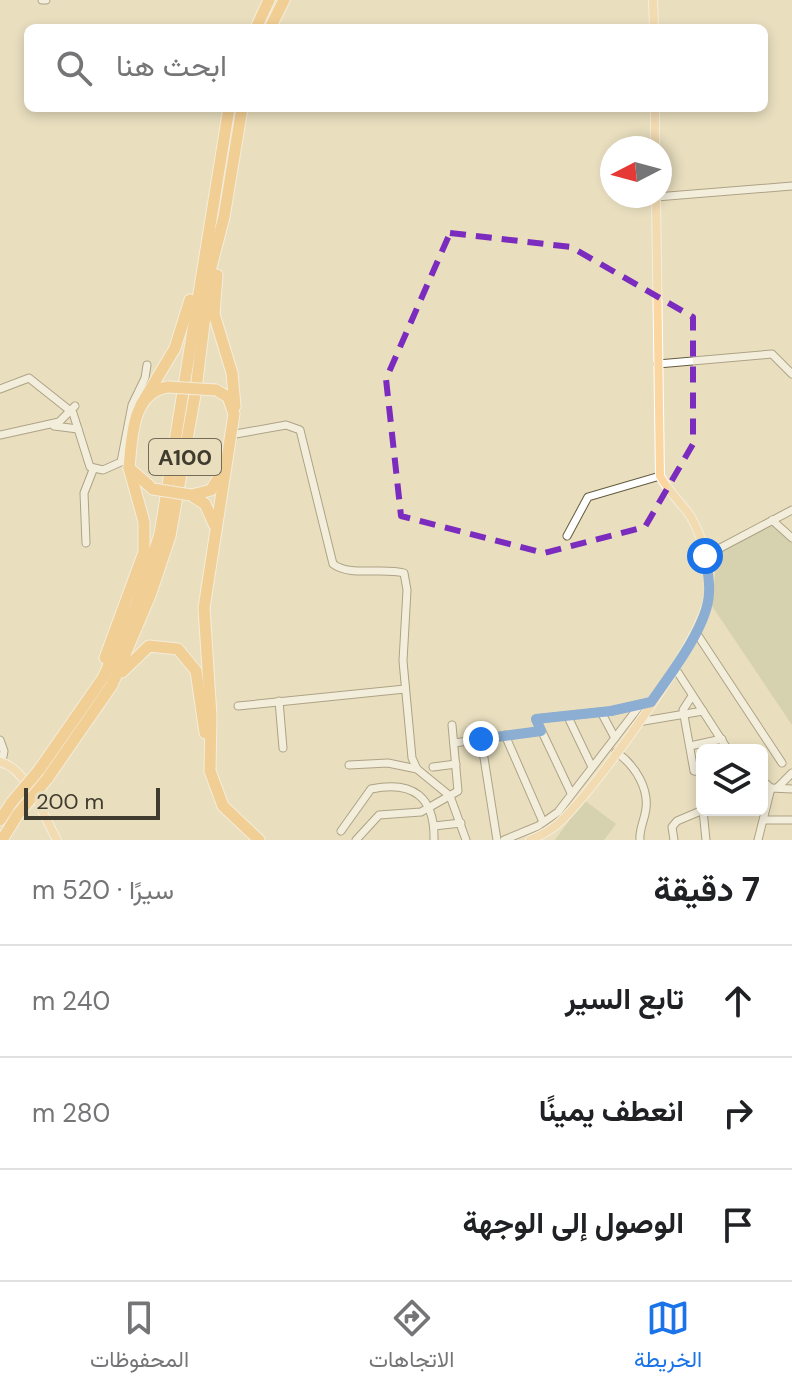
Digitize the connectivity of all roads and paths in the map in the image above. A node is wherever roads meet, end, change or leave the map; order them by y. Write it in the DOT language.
graph roads {
  1 [pos="269,0"];
  2 [pos="284,0"];
  3 [pos="653,0"];
  4 [pos="258,24"];
  5 [pos="272,24"];
  6 [pos="654,24"];
  7 [pos="228,112"];
  8 [pos="241,112"];
  9 [pos="655,112"];
  10 [pos="655,136"];
  11 [pos="231,179"];
  12 [pos="792,186"];
  13 [pos="672,196"];
  14 [pos="656,208"];
  15 [pos="213,211"];
  16 [pos="658,364"];
  17 [pos="147,365"];
  18 [pos="792,374"];
  19 [pos="0,389"];
  20 [pos="141,405"];
  21 [pos="72,408"];
  22 [pos="234,414"];
  23 [pos="44,425"];
  24 [pos="78,429"];
  25 [pos="0,435"];
  26 [pos="230,435"];
  27 [pos="225,460"];
  28 [pos="124,467"];
  29 [pos="93,470"];
  30 [pos="660,476"];
  31 [pos="191,495"];
  32 [pos="792,510"];
  33 [pos="772,520"];
  34 [pos="567,536"];
  35 [pos="792,538"];
  36 [pos="86,543"];
  37 [pos="212,550"];
  38 [pos="705,556"];
  39 [pos="695,631"];
  40 [pos="675,668"];
  41 [pos="112,685"];
  42 [pos="405,689"];
  43 [pos="692,696"];
  44 [pos="279,701"];
  45 [pos="651,702"];
  46 [pos="641,704"];
  47 [pos="238,706"];
  48 [pos="703,711"];
  49 [pos="601,712"];
  50 [pos="685,716"];
  51 [pos="568,717"];
  52 [pos="637,722"];
  53 [pos="452,725"];
  54 [pos="68,731"];
  55 [pos="541,731"];
  56 [pos="505,735"];
  57 [pos="615,738"];
  58 [pos="481,739"];
  59 [pos="722,739"];
  60 [pos="0,740"];
  61 [pos="454,743"];
  62 [pos="725,744"];
  63 [pos="690,746"];
  64 [pos="283,748"];
  65 [pos="616,752"];
  66 [pos="1,762"];
  67 [pos="782,763"];
  68 [pos="456,764"];
  69 [pos="349,765"];
  70 [pos="433,767"];
  71 [pos="592,767"];
  72 [pos="417,769"];
  73 [pos="210,771"];
  74 [pos="696,771"];
  75 [pos="792,773"];
  76 [pos="43,774"];
  77 [pos="770,789"];
  78 [pos="792,789"];
  79 [pos="571,793"];
  80 [pos="450,796"];
  81 [pos="430,807"];
  82 [pos="15,808"];
  83 [pos="696,813"];
  84 [pos="704,816"];
  85 [pos="0,820"];
  86 [pos="765,820"];
  87 [pos="792,820"];
  88 [pos="543,822"];
  89 [pos="461,823"];
  90 [pos="434,826"];
  91 [pos="341,831"];
  92 [pos="2,840"];
  93 [pos="57,840"];
  94 [pos="259,840"];
  95 [pos="356,840"];
  96 [pos="434,840"];
  97 [pos="466,840"];
  98 [pos="497,840"];
  99 [pos="504,840"];
  100 [pos="530,840"];
  101 [pos="640,840"];
  102 [pos="674,840"];
  103 [pos="706,840"];
  104 [pos="758,840"];
  1 -- 4 [label="highway"];
  2 -- 5 [label="highway"];
  3 -- 6 [label="main road"];
  7 -- 15 [label="highway, A100 / A100"];
  8 -- 11 [label="highway, A100 / A100"];
  9 -- 10 [label="main road"];
  11 -- 22 [label="highway"];
  11 -- 41 [label="highway, A100 / A100"];
  12 -- 13 [label="street"];
  14 -- 16 [label="main road"];
  15 -- 20 [label="highway"];
  15 -- 54 [label="highway, A100 / A100"];
  16 -- 18 [label="street"];
  16 -- 30 [label="main road"];
  17 -- 28 [label="street"];
  19 -- 21 [label="street"];
  20 -- 22 [label="highway, bridge"];
  20 -- 28 [label="highway"];
  21 -- 23 [label="street"];
  21 -- 24 [label="street"];
  22 -- 26 [label="highway"];
  23 -- 24 [label="street"];
  23 -- 25 [label="street"];
  24 -- 29 [label="street"];
  26 -- 27 [label="highway"];
  26 -- 42 [label="street"];
  27 -- 31 [label="highway"];
  27 -- 37 [label="highway"];
  28 -- 29 [label="street"];
  28 -- 31 [label="highway, bridge"];
  28 -- 54 [label="highway"];
  29 -- 36 [label="street"];
  30 -- 34 [label="street"];
  30 -- 38 [label="main road"];
  31 -- 37 [label="highway"];
  32 -- 33 [label="street"];
  33 -- 35 [label="street"];
  33 -- 38 [label="street"];
  37 -- 73 [label="highway"];
  38 -- 39 [label="main road"];
  39 -- 40 [label="main road"];
  39 -- 67 [label="street"];
  40 -- 43 [label="street"];
  40 -- 45 [label="main road"];
  41 -- 73 [label="highway"];
  41 -- 76 [label="highway, A100 / A100"];
  42 -- 44 [label="street"];
  42 -- 72 [label="street"];
  43 -- 48 [label="street"];
  43 -- 50 [label="street"];
  44 -- 47 [label="street"];
  44 -- 64 [label="street"];
  45 -- 46 [label="street"];
  45 -- 52 [label="main road"];
  46 -- 49 [label="street"];
  46 -- 57 [label="street"];
  48 -- 50 [label="street"];
  48 -- 59 [label="street"];
  49 -- 51 [label="street"];
  49 -- 57 [label="street"];
  50 -- 52 [label="street"];
  50 -- 63 [label="street"];
  51 -- 55 [label="street"];
  51 -- 71 [label="street"];
  52 -- 65 [label="main road"];
  53 -- 61 [label="street"];
  54 -- 76 [label="highway, A100 / A100"];
  55 -- 56 [label="street"];
  55 -- 79 [label="street"];
  56 -- 58 [label="street"];
  56 -- 88 [label="street"];
  57 -- 71 [label="street"];
  58 -- 61 [label="street"];
  58 -- 98 [label="street"];
  59 -- 62 [label="street"];
  59 -- 63 [label="street"];
  60 -- 66 [label="street"];
  61 -- 68 [label="street"];
  63 -- 74 [label="street"];
  65 -- 100 [label="main road"];
  65 -- 101 [label="street"];
  66 -- 93 [label="main road"];
  68 -- 70 [label="street"];
  68 -- 80 [label="street"];
  69 -- 72 [label="street"];
  71 -- 79 [label="street"];
  72 -- 80 [label="street"];
  73 -- 94 [label="highway"];
  75 -- 77 [label="street"];
  76 -- 82 [label="highway, A100, bridge"];
  77 -- 78 [label="street"];
  77 -- 86 [label="street"];
  79 -- 88 [label="street"];
  80 -- 81 [label="street"];
  80 -- 89 [label="street"];
  81 -- 90 [label="street"];
  81 -- 91 [label="street"];
  81 -- 95 [label="street"];
  82 -- 85 [label="highway, A100"];
  82 -- 92 [label="highway, A100"];
  83 -- 102 [label="street"];
  84 -- 103 [label="street"];
  86 -- 87 [label="street"];
  86 -- 104 [label="street"];
  88 -- 99 [label="street"];
  89 -- 90 [label="street"];
  89 -- 97 [label="street"];
  90 -- 96 [label="street"];
}
